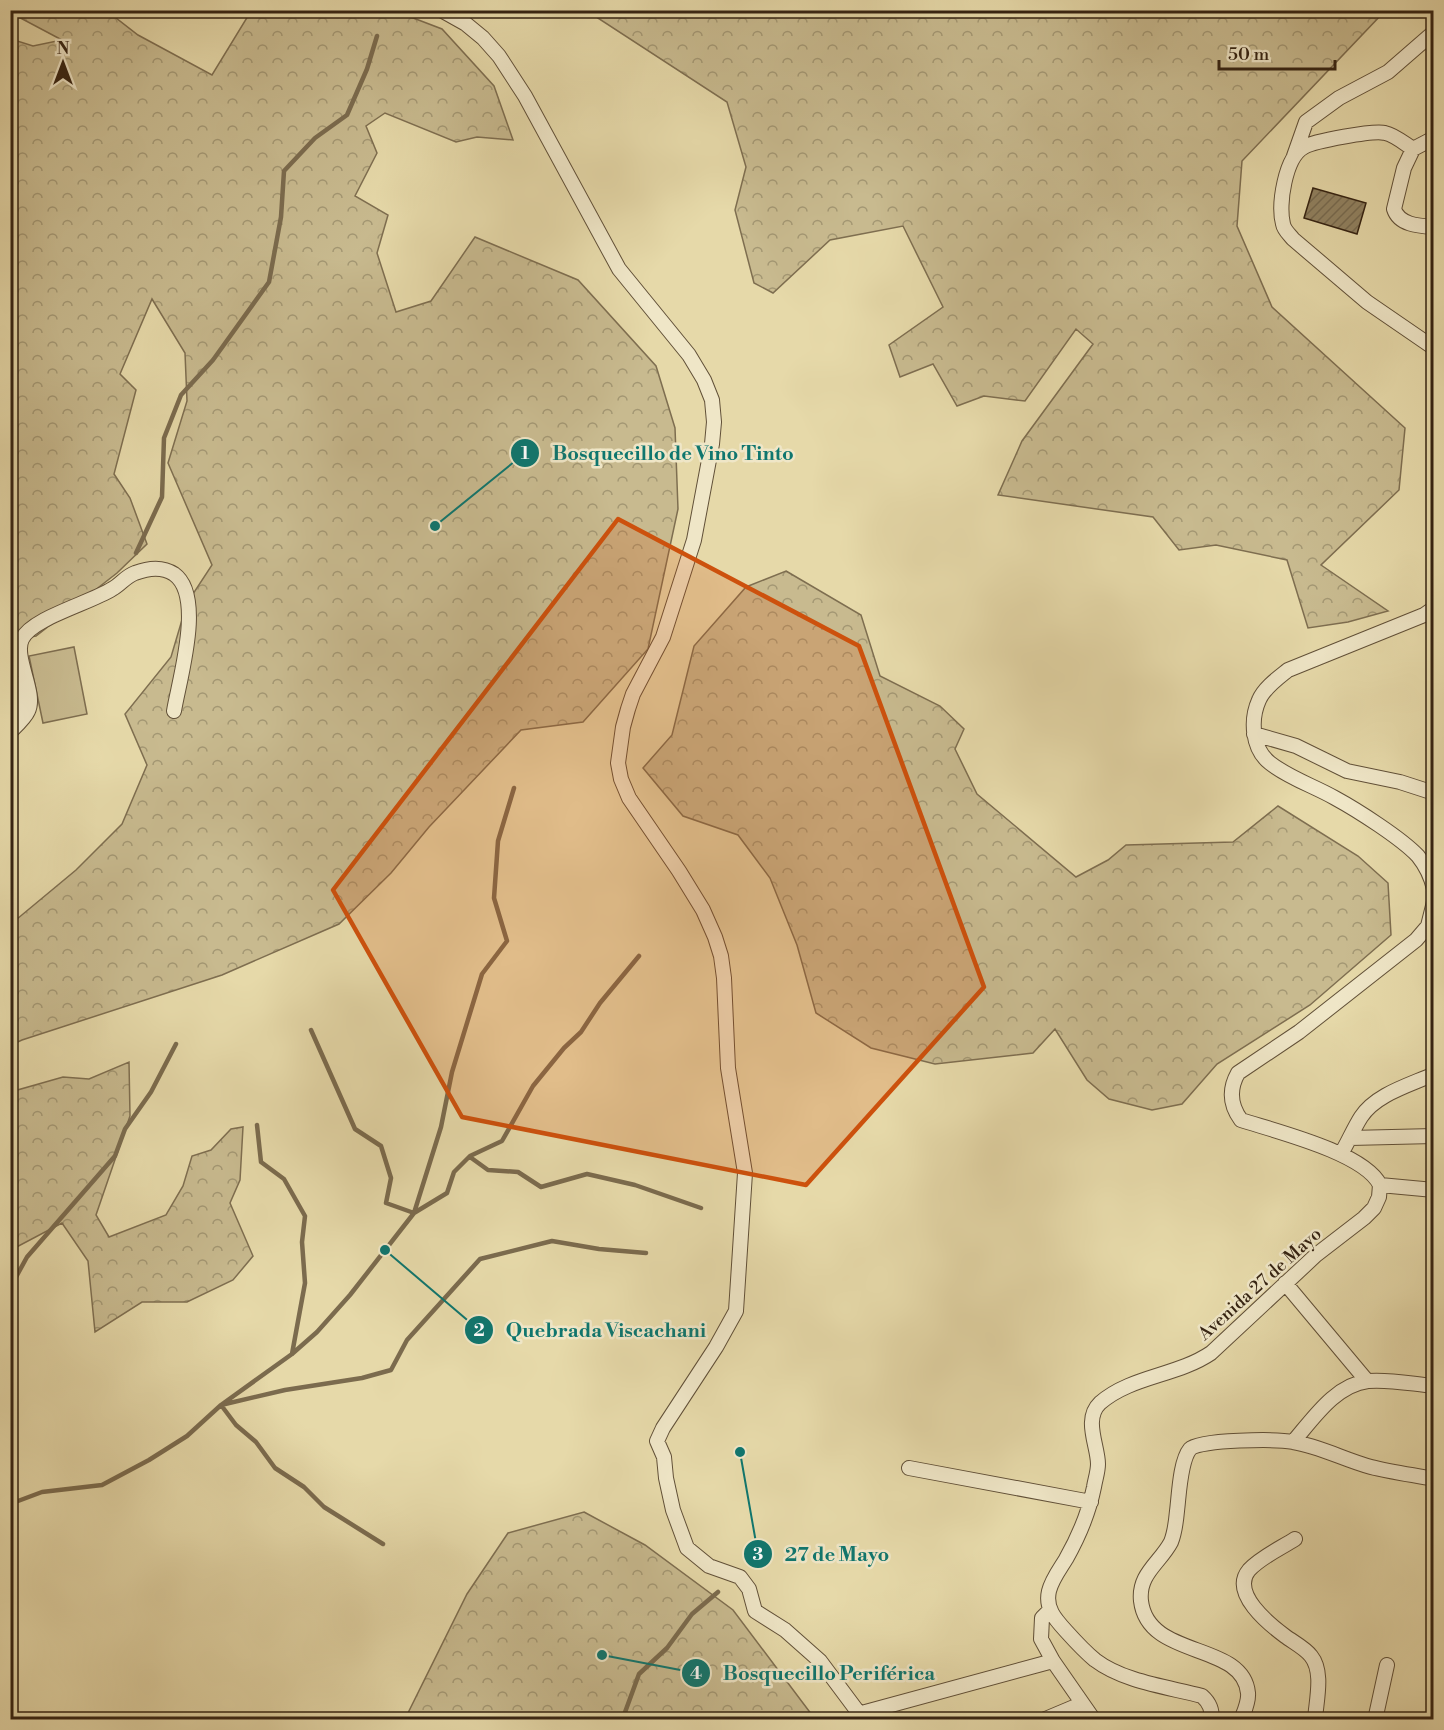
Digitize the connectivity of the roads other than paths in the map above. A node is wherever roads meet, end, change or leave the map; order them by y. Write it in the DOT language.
graph roads {
  1 [pos="441,10"];
  2 [pos="1434,32"];
  3 [pos="1434,138"];
  4 [pos="1413,149"];
  5 [pos="1293,158"];
  6 [pos="1434,227"];
  7 [pos="1434,348"];
  8 [pos="1434,608"];
  9 [pos="10,676"];
  10 [pos="174,711"];
  11 [pos="21,719"];
  12 [pos="10,732"];
  13 [pos="1254,734"];
  14 [pos="1434,793"];
  15 [pos="1434,889"];
  16 [pos="1434,902"];
  17 [pos="1434,1074"];
  18 [pos="1434,1136"];
  19 [pos="1350,1138"];
  20 [pos="1341,1154"];
  21 [pos="1380,1185"];
  22 [pos="1434,1190"];
  23 [pos="1285,1282"];
  24 [pos="1367,1381"];
  25 [pos="1434,1386"];
  26 [pos="1293,1442"];
  27 [pos="909,1468"];
  28 [pos="1434,1479"];
  29 [pos="1091,1502"];
  30 [pos="1295,1539"];
  31 [pos="1050,1610"];
  32 [pos="1053,1661"];
  33 [pos="1387,1665"];
  34 [pos="1081,1704"];
  35 [pos="861,1717"];
  36 [pos="1043,1719"];
  37 [pos="1094,1719"];
  38 [pos="1212,1719"];
  39 [pos="1241,1719"];
  40 [pos="1315,1719"];
  41 [pos="1375,1719"];
  1 -- 35 [label="street"];
  2 -- 5 [label="street"];
  3 -- 4 [label="street"];
  4 -- 5 [label="street"];
  4 -- 6 [label="street"];
  5 -- 7 [label="street"];
  8 -- 13 [label="street"];
  9 -- 11 [label="street"];
  10 -- 11 [label="street"];
  11 -- 12 [label="street"];
  13 -- 14 [label="street"];
  13 -- 15 [label="street"];
  16 -- 20 [label="street"];
  17 -- 19 [label="street"];
  18 -- 19 [label="street"];
  19 -- 20 [label="street"];
  20 -- 21 [label="street"];
  21 -- 22 [label="street"];
  21 -- 23 [label="street, Avenida 27 de Mayo"];
  23 -- 24 [label="street"];
  23 -- 29 [label="street, Avenida 27 de Mayo"];
  24 -- 25 [label="street"];
  24 -- 26 [label="street"];
  26 -- 28 [label="street"];
  26 -- 39 [label="street"];
  27 -- 29 [label="street"];
  29 -- 31 [label="street, Avenida 27 de Mayo"];
  30 -- 40 [label="street"];
  31 -- 32 [label="street, Avenida 27 de Mayo"];
  31 -- 38 [label="street"];
  32 -- 34 [label="street, Avenida 27 de Mayo"];
  32 -- 35 [label="street"];
  33 -- 41 [label="street"];
  34 -- 36 [label="street"];
  34 -- 37 [label="street, Avenida 27 de Mayo"];
}
